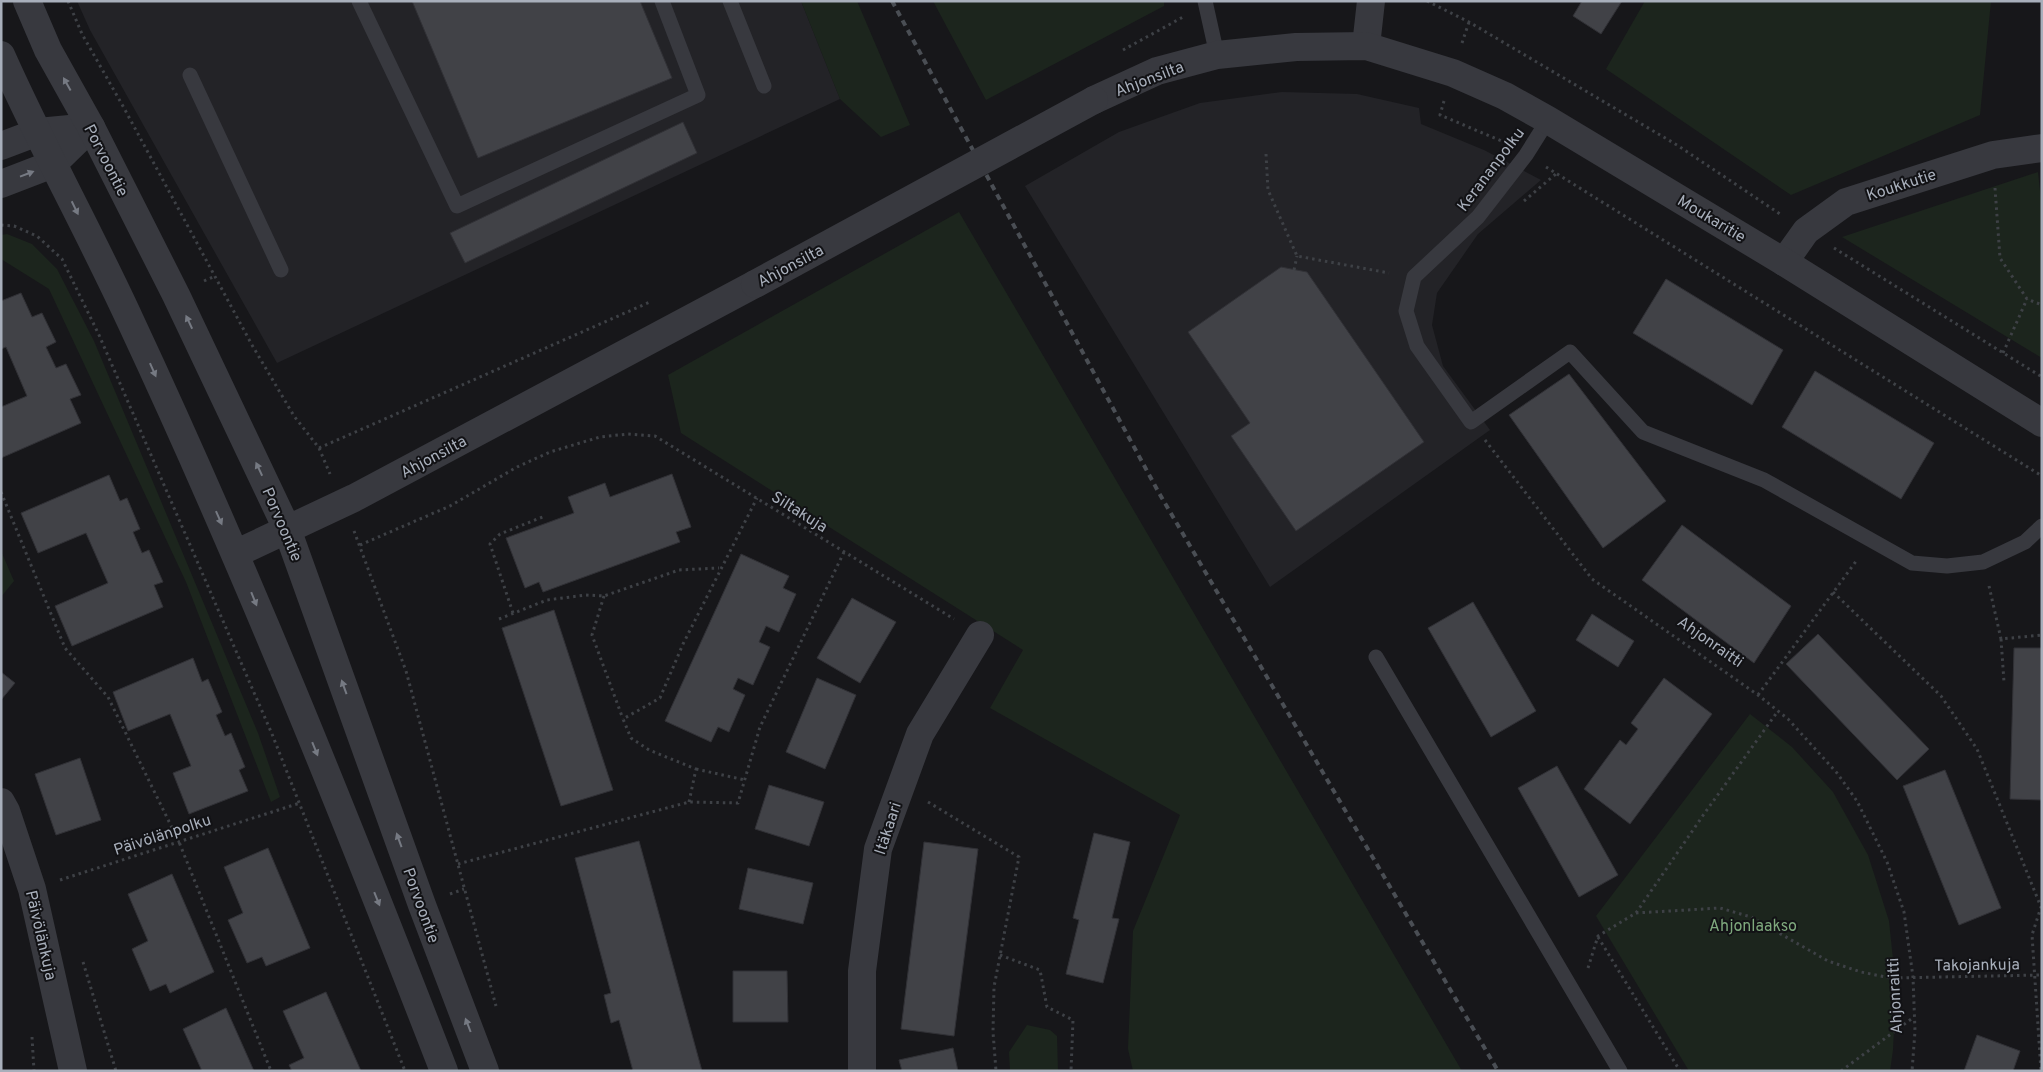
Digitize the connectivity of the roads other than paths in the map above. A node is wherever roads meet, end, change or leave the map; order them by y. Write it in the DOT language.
graph roads {
  1 [pos="27,1"];
  2 [pos="359,1"];
  3 [pos="662,1"];
  4 [pos="730,1"];
  5 [pos="1371,1"];
  6 [pos="1205,3"];
  7 [pos="1366,46"];
  8 [pos="1,54"];
  9 [pos="1217,55"];
  10 [pos="190,75"];
  11 [pos="764,86"];
  12 [pos="1548,120"];
  13 [pos="91,127"];
  14 [pos="38,132"];
  15 [pos="1,146"];
  16 [pos="2042,148"];
  17 [pos="53,164"];
  18 [pos="1,184"];
  19 [pos="1784,262"];
  20 [pos="281,270"];
  21 [pos="2042,423"];
  22 [pos="2042,526"];
  23 [pos="287,529"];
  24 [pos="235,554"];
  25 [pos="980,635"];
  26 [pos="1376,657"];
  27 [pos="1,802"];
  28 [pos="73,1071"];
  29 [pos="444,1071"];
  30 [pos="485,1071"];
  31 [pos="862,1071"];
  32 [pos="1620,1071"];
  13 -- 1 [label="street, Porvoontie, one-way"];
  2 -- 3 [label="lane"];
  4 -- 11 [label="lane"];
  5 -- 7 [label="street"];
  6 -- 9 [label="lane"];
  7 -- 9 [label="street, Ahjonsilta"];
  7 -- 12 [label="street, Moukaritie"];
  8 -- 14 [label="street"];
  9 -- 23 [label="street, Ahjonsilta, bridge"];
  10 -- 20 [label="lane"];
  12 -- 19 [label="street, Moukaritie"];
  12 -- 22 [label="lane, Kerananpolku"];
  13 -- 14 [label="street"];
  13 -- 17 [label="street"];
  23 -- 13 [label="street, Porvoontie, one-way"];
  14 -- 15 [label="street"];
  14 -- 17 [label="street"];
  16 -- 19 [label="street, Koukkutie"];
  18 -- 17 [label="street, one-way"];
  17 -- 24 [label="street, one-way"];
  19 -- 21 [label="street, Moukaritie"];
  23 -- 24 [label="street, Ahjonsilta"];
  30 -- 23 [label="street, Porvoontie, one-way"];
  24 -- 29 [label="street, one-way"];
  25 -- 31 [label="street, Itäkaari"];
  26 -- 32 [label="lane"];
  27 -- 28 [label="street, Päivölänkuja"];
}
